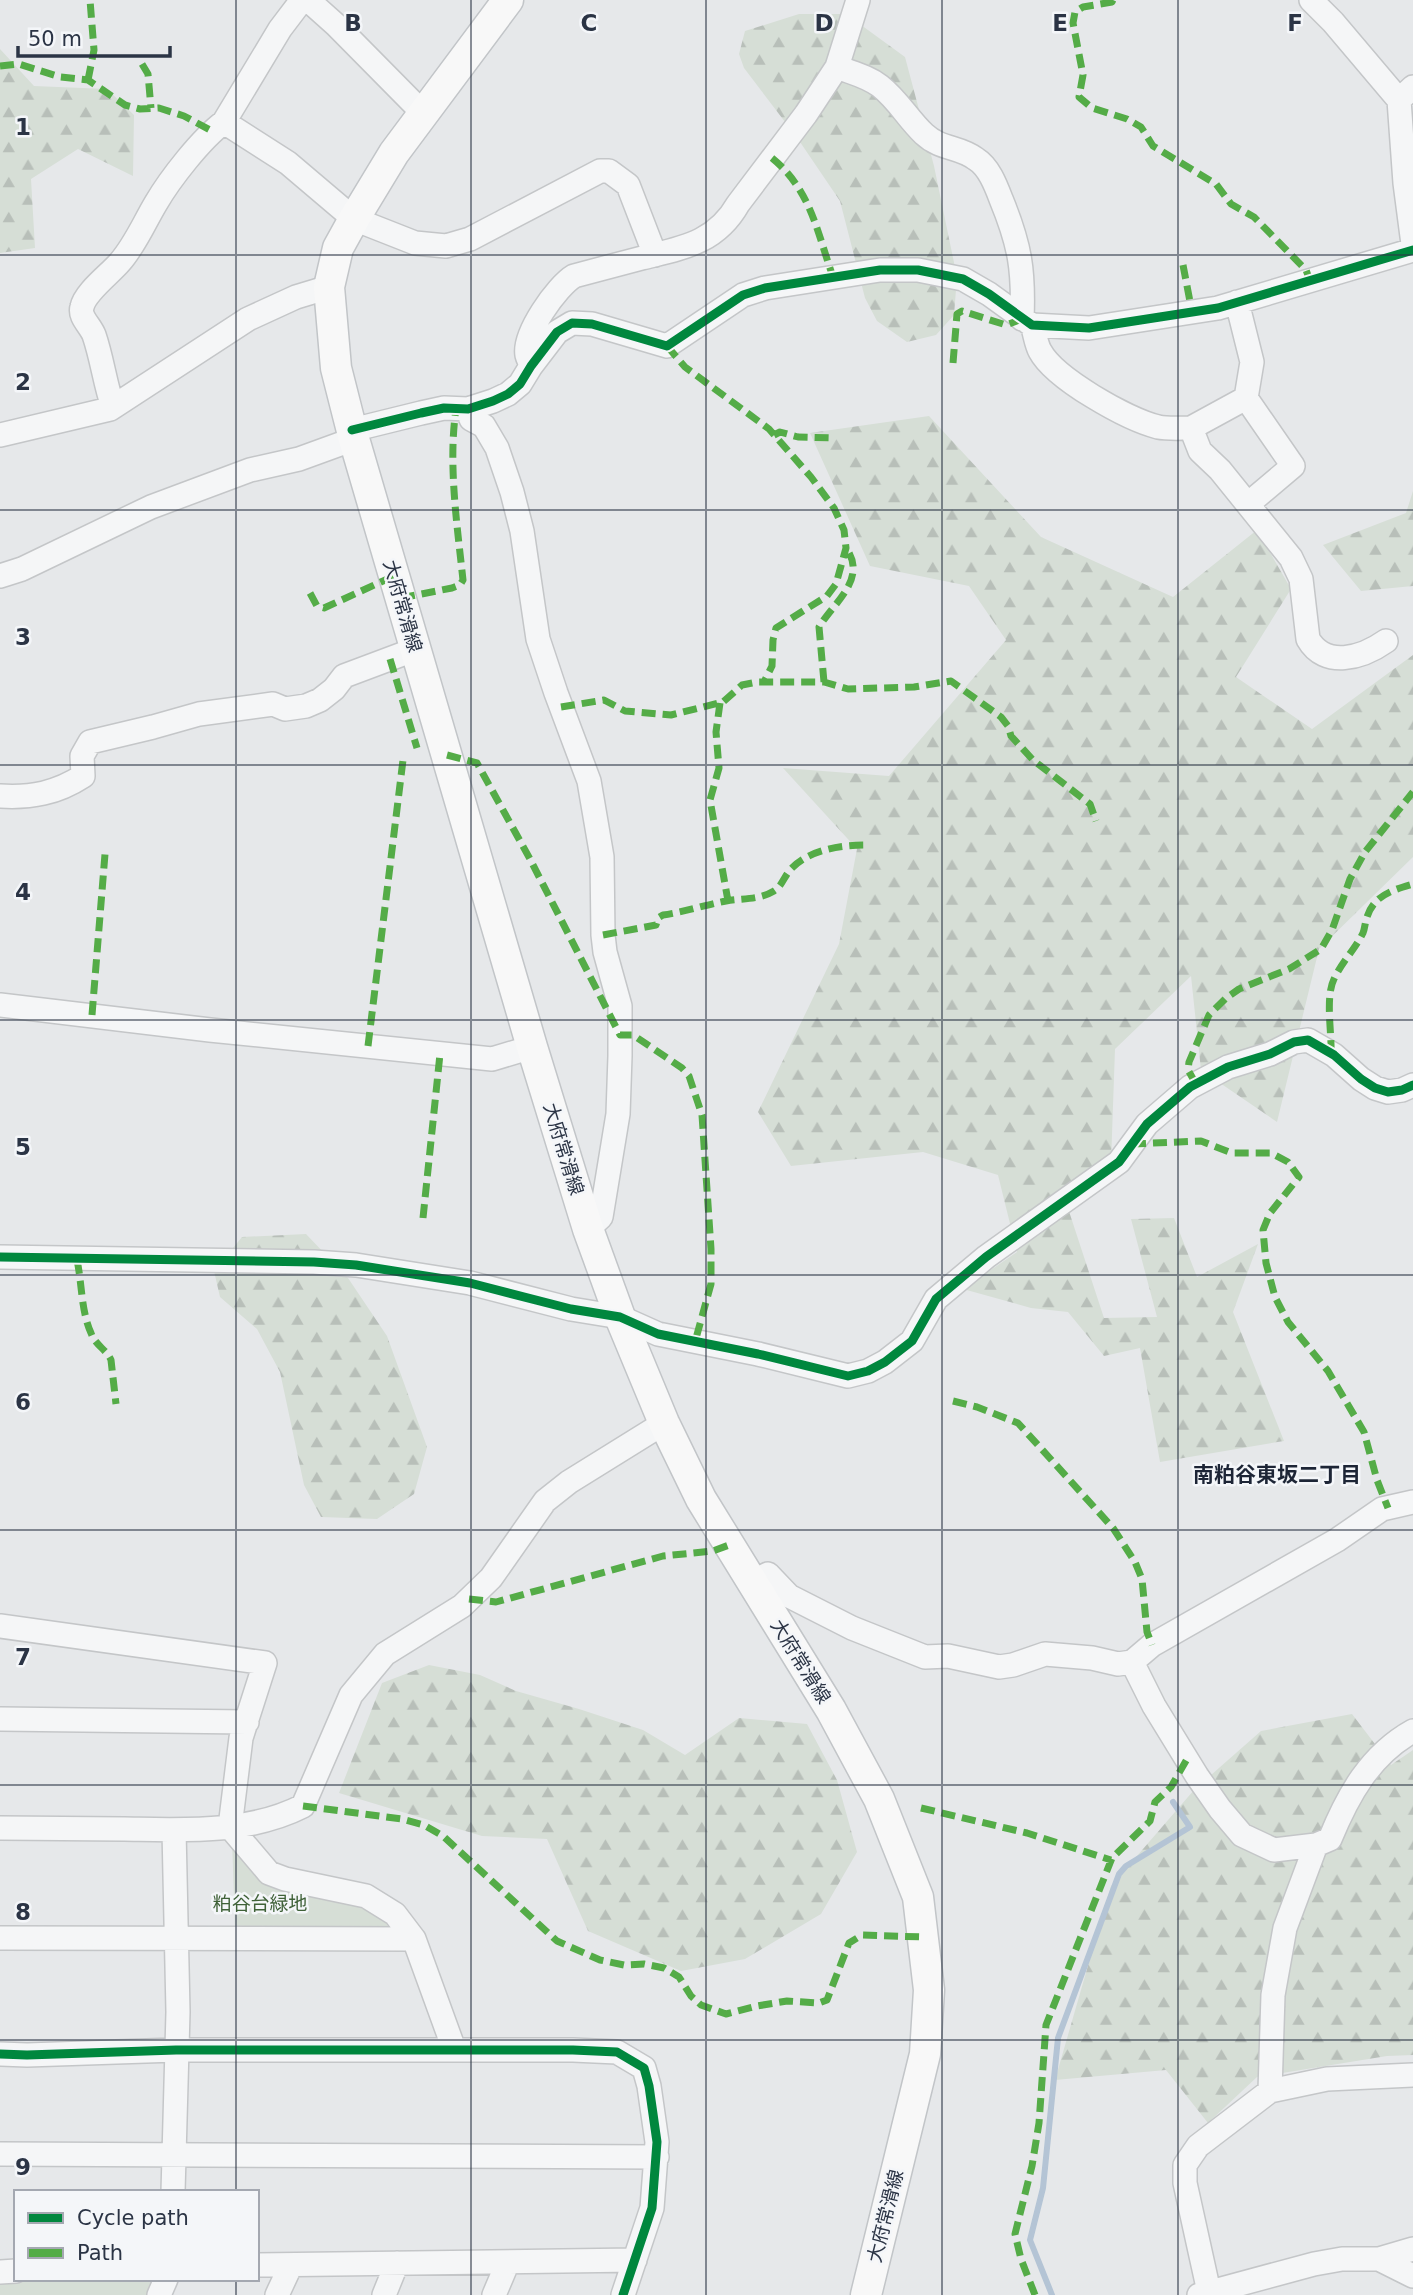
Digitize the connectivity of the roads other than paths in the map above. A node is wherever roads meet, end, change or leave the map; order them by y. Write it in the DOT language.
graph roads {
  1 [pos="302,0"];
  2 [pos="308,0"];
  3 [pos="508,0"];
  4 [pos="858,0"];
  5 [pos="1311,0"];
  6 [pos="837,67"];
  7 [pos="1406,93"];
  8 [pos="424,114"];
  9 [pos="224,122"];
  10 [pos="354,219"];
  11 [pos="1413,244"];
  12 [pos="1413,250"];
  13 [pos="655,255"];
  14 [pos="330,287"];
  15 [pos="1237,302"];
  16 [pos="1027,322"];
  17 [pos="531,366"];
  18 [pos="1246,398"];
  19 [pos="114,407"];
  20 [pos="468,409"];
  21 [pos="1191,428"];
  22 [pos="353,434"];
  23 [pos="0,435"];
  24 [pos="1248,503"];
  25 [pos="0,576"];
  26 [pos="1387,641"];
  27 [pos="416,649"];
  28 [pos="0,796"];
  29 [pos="0,1005"];
  30 [pos="532,1046"];
  31 [pos="1413,1084"];
  32 [pos="588,1229"];
  33 [pos="0,1257"];
  34 [pos="620,1317"];
  35 [pos="664,1423"];
  36 [pos="1413,1502"];
  37 [pos="752,1582"];
  38 [pos="0,1626"];
  39 [pos="1132,1662"];
  40 [pos="0,1719"];
  41 [pos="247,1722"];
  42 [pos="1413,1731"];
  43 [pos="0,1828"];
  44 [pos="230,1828"];
  45 [pos="174,1830"];
  46 [pos="1315,1845"];
  47 [pos="0,1938"];
  48 [pos="414,1938"];
  49 [pos="177,1940"];
  50 [pos="454,2049"];
  51 [pos="176,2050"];
  52 [pos="0,2054"];
  53 [pos="1413,2075"];
  54 [pos="1270,2091"];
  55 [pos="0,2154"];
  56 [pos="174,2156"];
  57 [pos="657,2157"];
  58 [pos="173,2190"];
  59 [pos="1413,2249"];
  60 [pos="1379,2259"];
  61 [pos="635,2260"];
  62 [pos="508,2262"];
  63 [pos="397,2263"];
  64 [pos="259,2265"];
  65 [pos="291,2265"];
  66 [pos="1413,2276"];
  67 [pos="1204,2294"];
  68 [pos="277,2295"];
  69 [pos="384,2295"];
  70 [pos="494,2295"];
  71 [pos="623,2295"];
  72 [pos="866,2295"];
  1 -- 9 [label="street"];
  2 -- 8 [label="street"];
  3 -- 8 [label="main road, 大府常滑線"];
  4 -- 6 [label="street"];
  5 -- 7 [label="street"];
  6 -- 13 [label="street"];
  6 -- 16 [label="street"];
  7 -- 11 [label="street"];
  8 -- 10 [label="main road, 大府常滑線"];
  9 -- 10 [label="street"];
  9 -- 19 [label="street"];
  10 -- 13 [label="street"];
  10 -- 14 [label="main road, 大府常滑線"];
  12 -- 15 [label="street"];
  13 -- 17 [label="street"];
  14 -- 19 [label="street"];
  14 -- 22 [label="main road, 大府常滑線"];
  15 -- 16 [label="street"];
  15 -- 18 [label="street"];
  16 -- 17 [label="street"];
  16 -- 21 [label="street"];
  17 -- 20 [label="street"];
  18 -- 21 [label="street"];
  18 -- 24 [label="street"];
  19 -- 23 [label="street"];
  20 -- 22 [label="street"];
  20 -- 32 [label="street"];
  21 -- 24 [label="street"];
  22 -- 25 [label="street"];
  22 -- 27 [label="main road, 大府常滑線"];
  24 -- 26 [label="street"];
  27 -- 28 [label="street"];
  27 -- 30 [label="main road, 大府常滑線"];
  29 -- 30 [label="street"];
  30 -- 32 [label="main road, 大府常滑線"];
  31 -- 34 [label="street"];
  32 -- 34 [label="main road, 大府常滑線"];
  33 -- 34 [label="street"];
  34 -- 35 [label="main road, 大府常滑線"];
  35 -- 37 [label="main road, 大府常滑線"];
  35 -- 44 [label="street"];
  36 -- 39 [label="street"];
  37 -- 39 [label="street"];
  37 -- 72 [label="main road, 大府常滑線"];
  38 -- 41 [label="street"];
  39 -- 46 [label="street"];
  40 -- 41 [label="street"];
  41 -- 44 [label="street"];
  42 -- 46 [label="street"];
  43 -- 45 [label="street"];
  44 -- 45 [label="street"];
  44 -- 48 [label="street"];
  45 -- 49 [label="street"];
  46 -- 54 [label="street"];
  47 -- 49 [label="street"];
  48 -- 49 [label="street"];
  48 -- 50 [label="street"];
  49 -- 51 [label="street"];
  50 -- 51 [label="street"];
  50 -- 57 [label="street"];
  51 -- 52 [label="street"];
  51 -- 56 [label="street"];
  53 -- 54 [label="street"];
  54 -- 67 [label="street"];
  55 -- 56 [label="street"];
  56 -- 57 [label="street"];
  56 -- 58 [label="street"];
  57 -- 61 [label="street"];
  59 -- 60 [label="street"];
  60 -- 66 [label="street"];
  60 -- 67 [label="street"];
  61 -- 62 [label="street"];
  61 -- 71 [label="street"];
  62 -- 63 [label="street"];
  62 -- 70 [label="street"];
  63 -- 65 [label="street"];
  63 -- 69 [label="street"];
  64 -- 65 [label="street"];
  65 -- 68 [label="street"];
}
